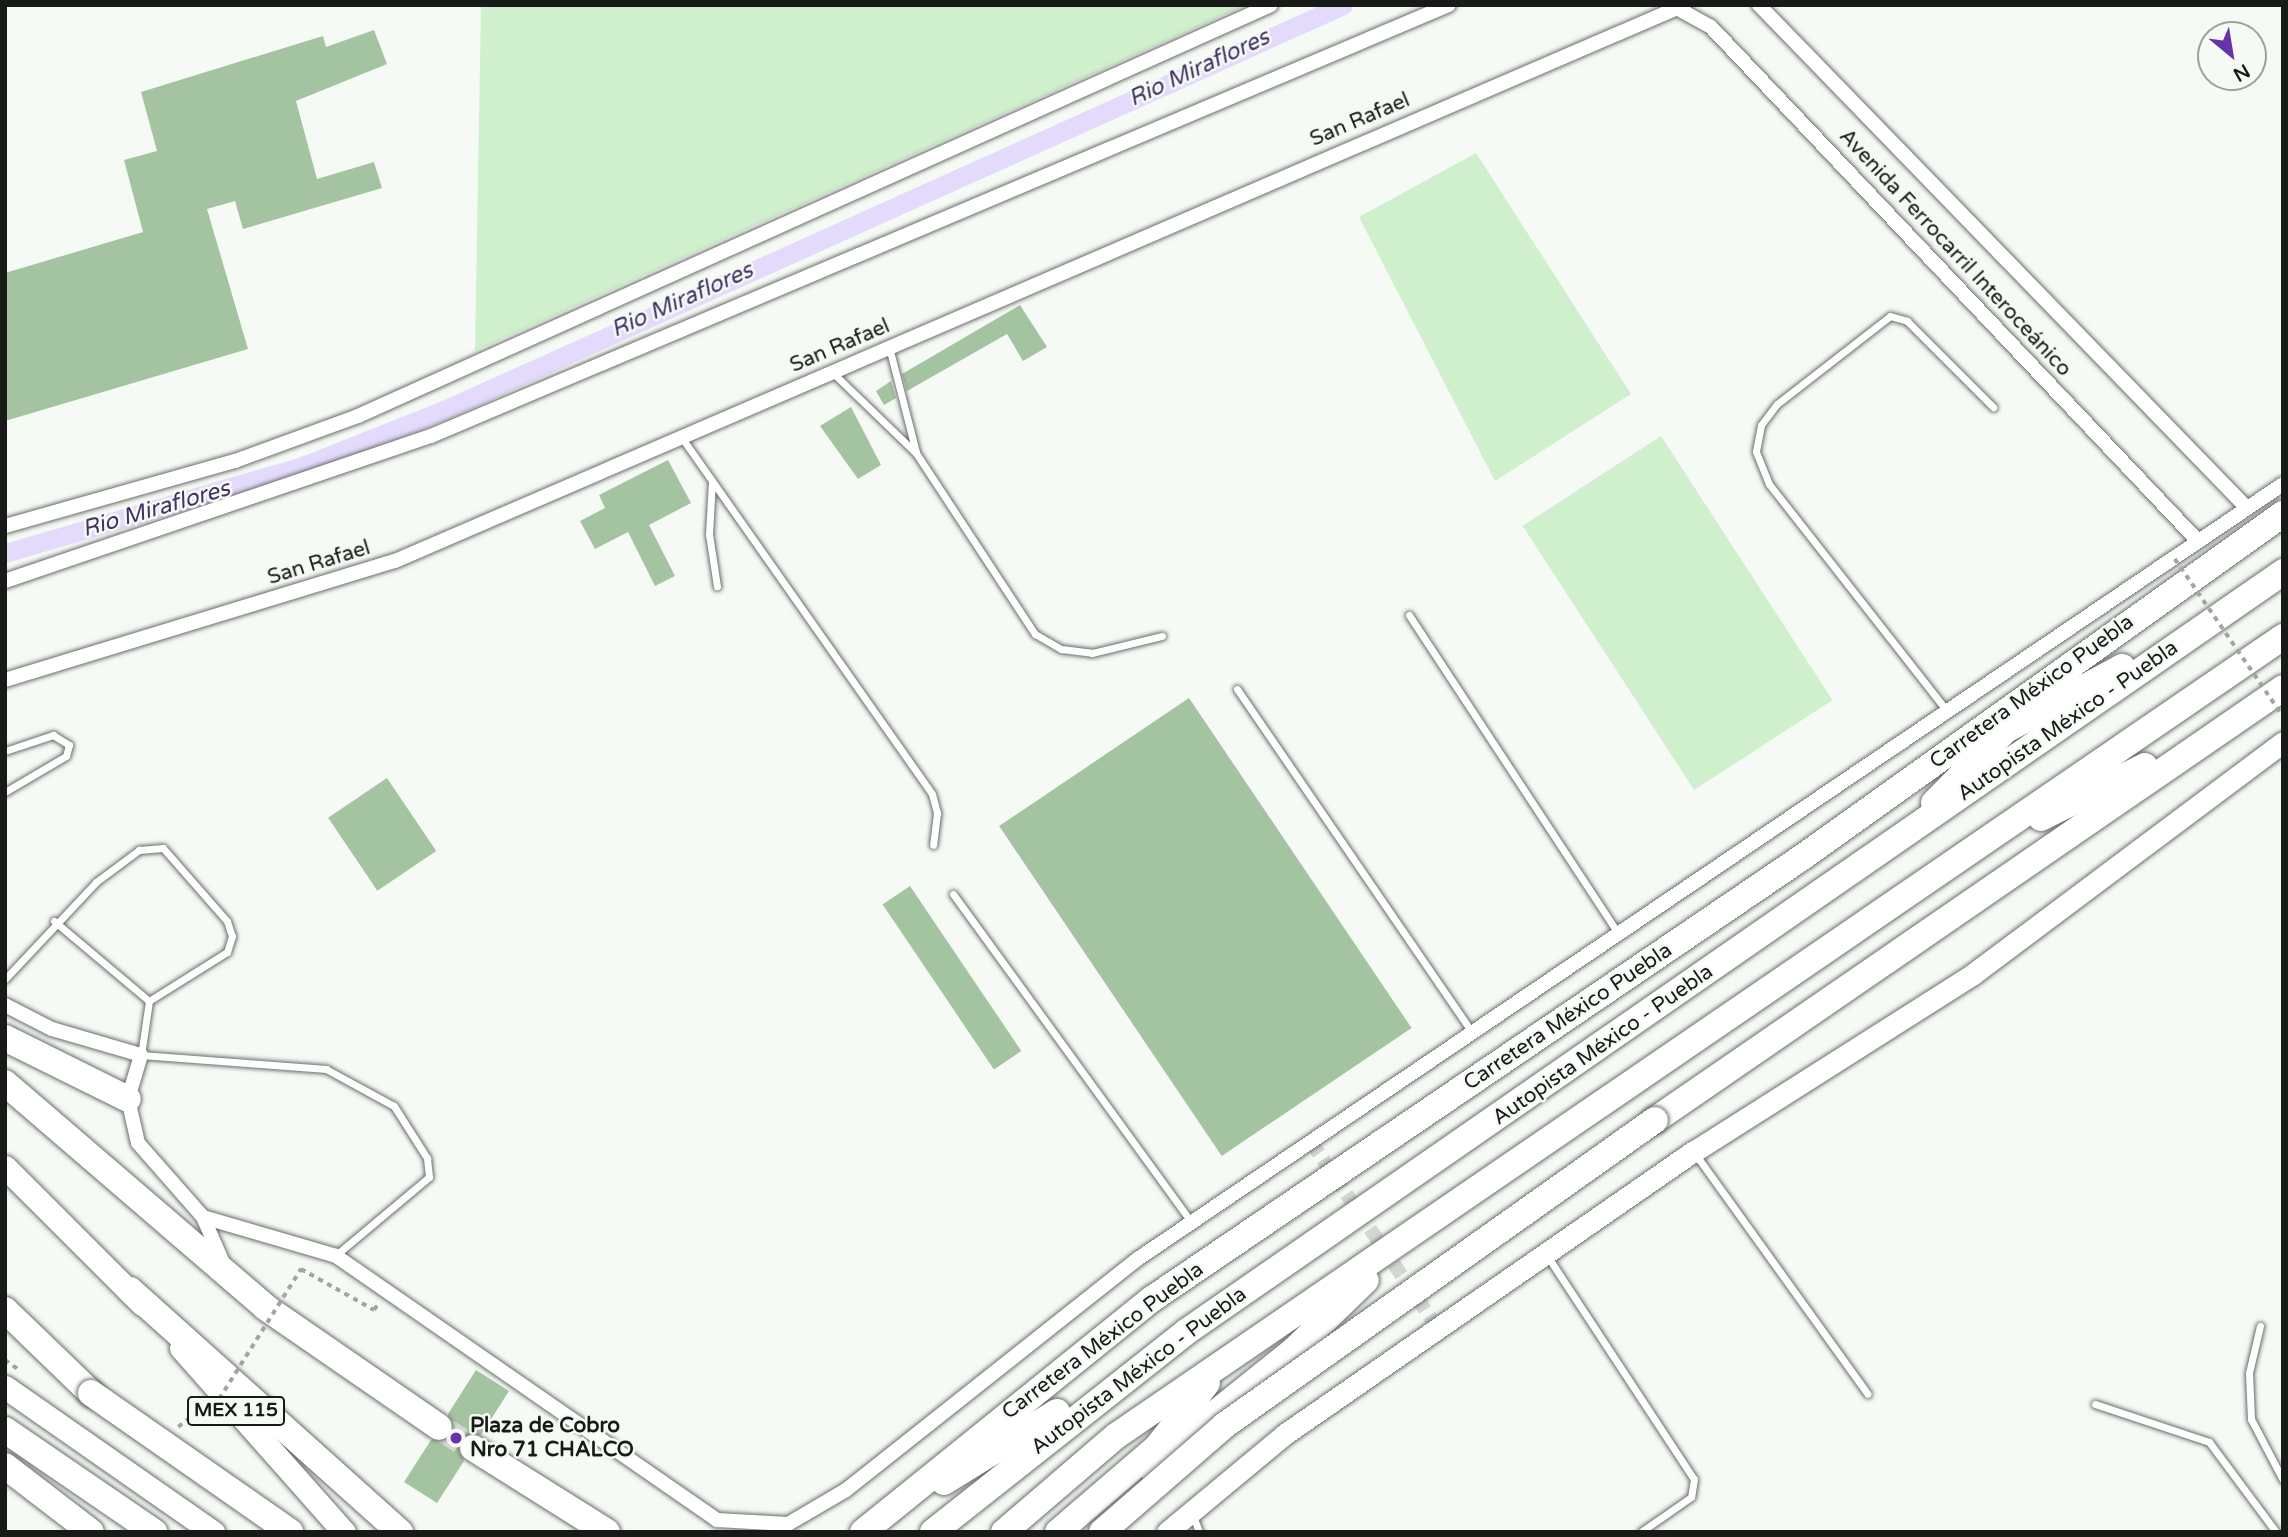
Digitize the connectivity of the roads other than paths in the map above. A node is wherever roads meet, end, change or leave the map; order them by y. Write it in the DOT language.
graph roads {
  1 [pos="1271,5"];
  2 [pos="1449,5"];
  3 [pos="1759,5"];
  4 [pos="1677,6"];
  5 [pos="889,347"];
  6 [pos="832,372"];
  7 [pos="1993,407"];
  8 [pos="682,437"];
  9 [pos="916,453"];
  10 [pos="712,480"];
  11 [pos="2283,484"];
  12 [pos="2247,508"];
  13 [pos="2283,514"];
  14 [pos="5,526"];
  15 [pos="2198,541"];
  16 [pos="2283,572"];
  17 [pos="5,581"];
  18 [pos="717,586"];
  19 [pos="1409,615"];
  20 [pos="2202,627"];
  21 [pos="1162,636"];
  22 [pos="2283,637"];
  23 [pos="2096,646"];
  24 [pos="5,680"];
  25 [pos="2283,688"];
  26 [pos="1237,689"];
  27 [pos="1947,711"];
  28 [pos="2231,723"];
  29 [pos="2007,730"];
  30 [pos="2283,743"];
  31 [pos="5,751"];
  32 [pos="5,792"];
  33 [pos="1879,802"];
  34 [pos="1903,837"];
  35 [pos="933,845"];
  36 [pos="1955,861"];
  37 [pos="953,894"];
  38 [pos="54,921"];
  39 [pos="1618,934"];
  40 [pos="5,979"];
  41 [pos="149,1001"];
  42 [pos="5,1005"];
  43 [pos="1472,1032"];
  44 [pos="13,1044"];
  45 [pos="141,1055"];
  46 [pos="5,1083"];
  47 [pos="128,1099"];
  48 [pos="1693,1152"];
  49 [pos="5,1167"];
  50 [pos="203,1217"];
  51 [pos="1192,1223"];
  52 [pos="1415,1233"];
  53 [pos="1546,1254"];
  54 [pos="335,1256"];
  55 [pos="229,1276"];
  56 [pos="130,1290"];
  57 [pos="5,1310"];
  58 [pos="1116,1326"];
  59 [pos="2260,1326"];
  60 [pos="1186,1332"];
  61 [pos="1224,1360"];
  62 [pos="5,1387"];
  63 [pos="1868,1394"];
  64 [pos="2095,1404"];
  65 [pos="439,1427"];
  66 [pos="5,1430"];
  67 [pos="1003,1445"];
  68 [pos="473,1448"];
  69 [pos="5,1466"];
  70 [pos="2283,1480"];
  71 [pos="1043,1498"];
  72 [pos="366,1502"];
  73 [pos="1195,1522"];
  74 [pos="937,1529"];
  75 [pos="91,1532"];
  76 [pos="154,1532"];
  77 [pos="213,1532"];
  78 [pos="289,1532"];
  79 [pos="344,1532"];
  80 [pos="391,1532"];
  81 [pos="400,1532"];
  82 [pos="607,1532"];
  83 [pos="863,1532"];
  84 [pos="869,1532"];
  85 [pos="1004,1532"];
  86 [pos="1020,1532"];
  87 [pos="1058,1532"];
  88 [pos="1088,1532"];
  89 [pos="1102,1532"];
  90 [pos="1167,1532"];
  91 [pos="1641,1532"];
  92 [pos="2276,1532"];
  1 -- 14 [label="street"];
  2 -- 17 [label="street"];
  3 -- 12 [label="street, Avenida Ferrocarril Interoceánico"];
  4 -- 5 [label="street, San Rafael"];
  4 -- 15 [label="street, Avenida Ferrocarril Interoceánico"];
  5 -- 6 [label="street, San Rafael"];
  5 -- 9 [label="lane"];
  6 -- 8 [label="street, San Rafael"];
  6 -- 9 [label="lane"];
  7 -- 27 [label="lane"];
  8 -- 10 [label="lane"];
  8 -- 24 [label="street, San Rafael"];
  9 -- 21 [label="lane"];
  10 -- 18 [label="lane"];
  10 -- 35 [label="lane"];
  11 -- 12 [label="street"];
  12 -- 15 [label="street"];
  13 -- 23 [label="highway, Carretera México Puebla"];
  15 -- 27 [label="street"];
  16 -- 20 [label="highway, Autopista México - Puebla"];
  19 -- 39 [label="lane"];
  20 -- 29 [label="highway"];
  20 -- 34 [label="highway, Autopista México - Puebla"];
  22 -- 36 [label="highway, Autopista México - Puebla"];
  23 -- 29 [label="highway"];
  23 -- 33 [label="highway, Carretera México Puebla"];
  25 -- 28 [label="highway"];
  26 -- 43 [label="lane"];
  27 -- 39 [label="street"];
  28 -- 36 [label="highway"];
  28 -- 89 [label="highway, bridge"];
  29 -- 33 [label="highway"];
  29 -- 34 [label="highway"];
  30 -- 48 [label="main road"];
  31 -- 32 [label="lane"];
  33 -- 58 [label="highway, Carretera México Puebla"];
  34 -- 60 [label="highway, Autopista México - Puebla"];
  36 -- 52 [label="highway, Autopista México - Puebla"];
  37 -- 51 [label="lane"];
  38 -- 40 [label="lane"];
  38 -- 41 [label="lane"];
  38 -- 41 [label="lane"];
  39 -- 43 [label="street"];
  41 -- 45 [label="lane"];
  42 -- 45 [label="street"];
  43 -- 51 [label="street"];
  44 -- 47 [label="highway"];
  45 -- 47 [label="street"];
  45 -- 54 [label="lane"];
  46 -- 55 [label="highway"];
  47 -- 50 [label="street"];
  48 -- 53 [label="main road"];
  48 -- 63 [label="lane"];
  49 -- 56 [label="main road, MEX 115"];
  50 -- 54 [label="street"];
  50 -- 55 [label="street"];
  51 -- 54 [label="street"];
  52 -- 61 [label="highway, Autopista México - Puebla"];
  52 -- 88 [label="highway"];
  53 -- 73 [label="main road"];
  53 -- 91 [label="lane"];
  55 -- 65 [label="highway"];
  56 -- 72 [label="highway"];
  56 -- 79 [label="main road, MEX 115"];
  57 -- 78 [label="highway, bridge"];
  58 -- 67 [label="highway"];
  58 -- 83 [label="highway, Carretera México Puebla"];
  59 -- 70 [label="lane"];
  60 -- 67 [label="highway"];
  60 -- 74 [label="highway, Autopista México - Puebla"];
  61 -- 71 [label="highway, Autopista México - Puebla"];
  61 -- 87 [label="highway"];
  62 -- 77 [label="main road"];
  64 -- 92 [label="lane"];
  66 -- 76 [label="highway"];
  67 -- 74 [label="highway"];
  67 -- 84 [label="highway"];
  68 -- 82 [label="highway"];
  69 -- 75 [label="highway"];
  71 -- 85 [label="highway, Autopista México - Puebla"];
  71 -- 86 [label="highway"];
  72 -- 80 [label="highway"];
  72 -- 81 [label="highway"];
  73 -- 90 [label="main road"];
}
